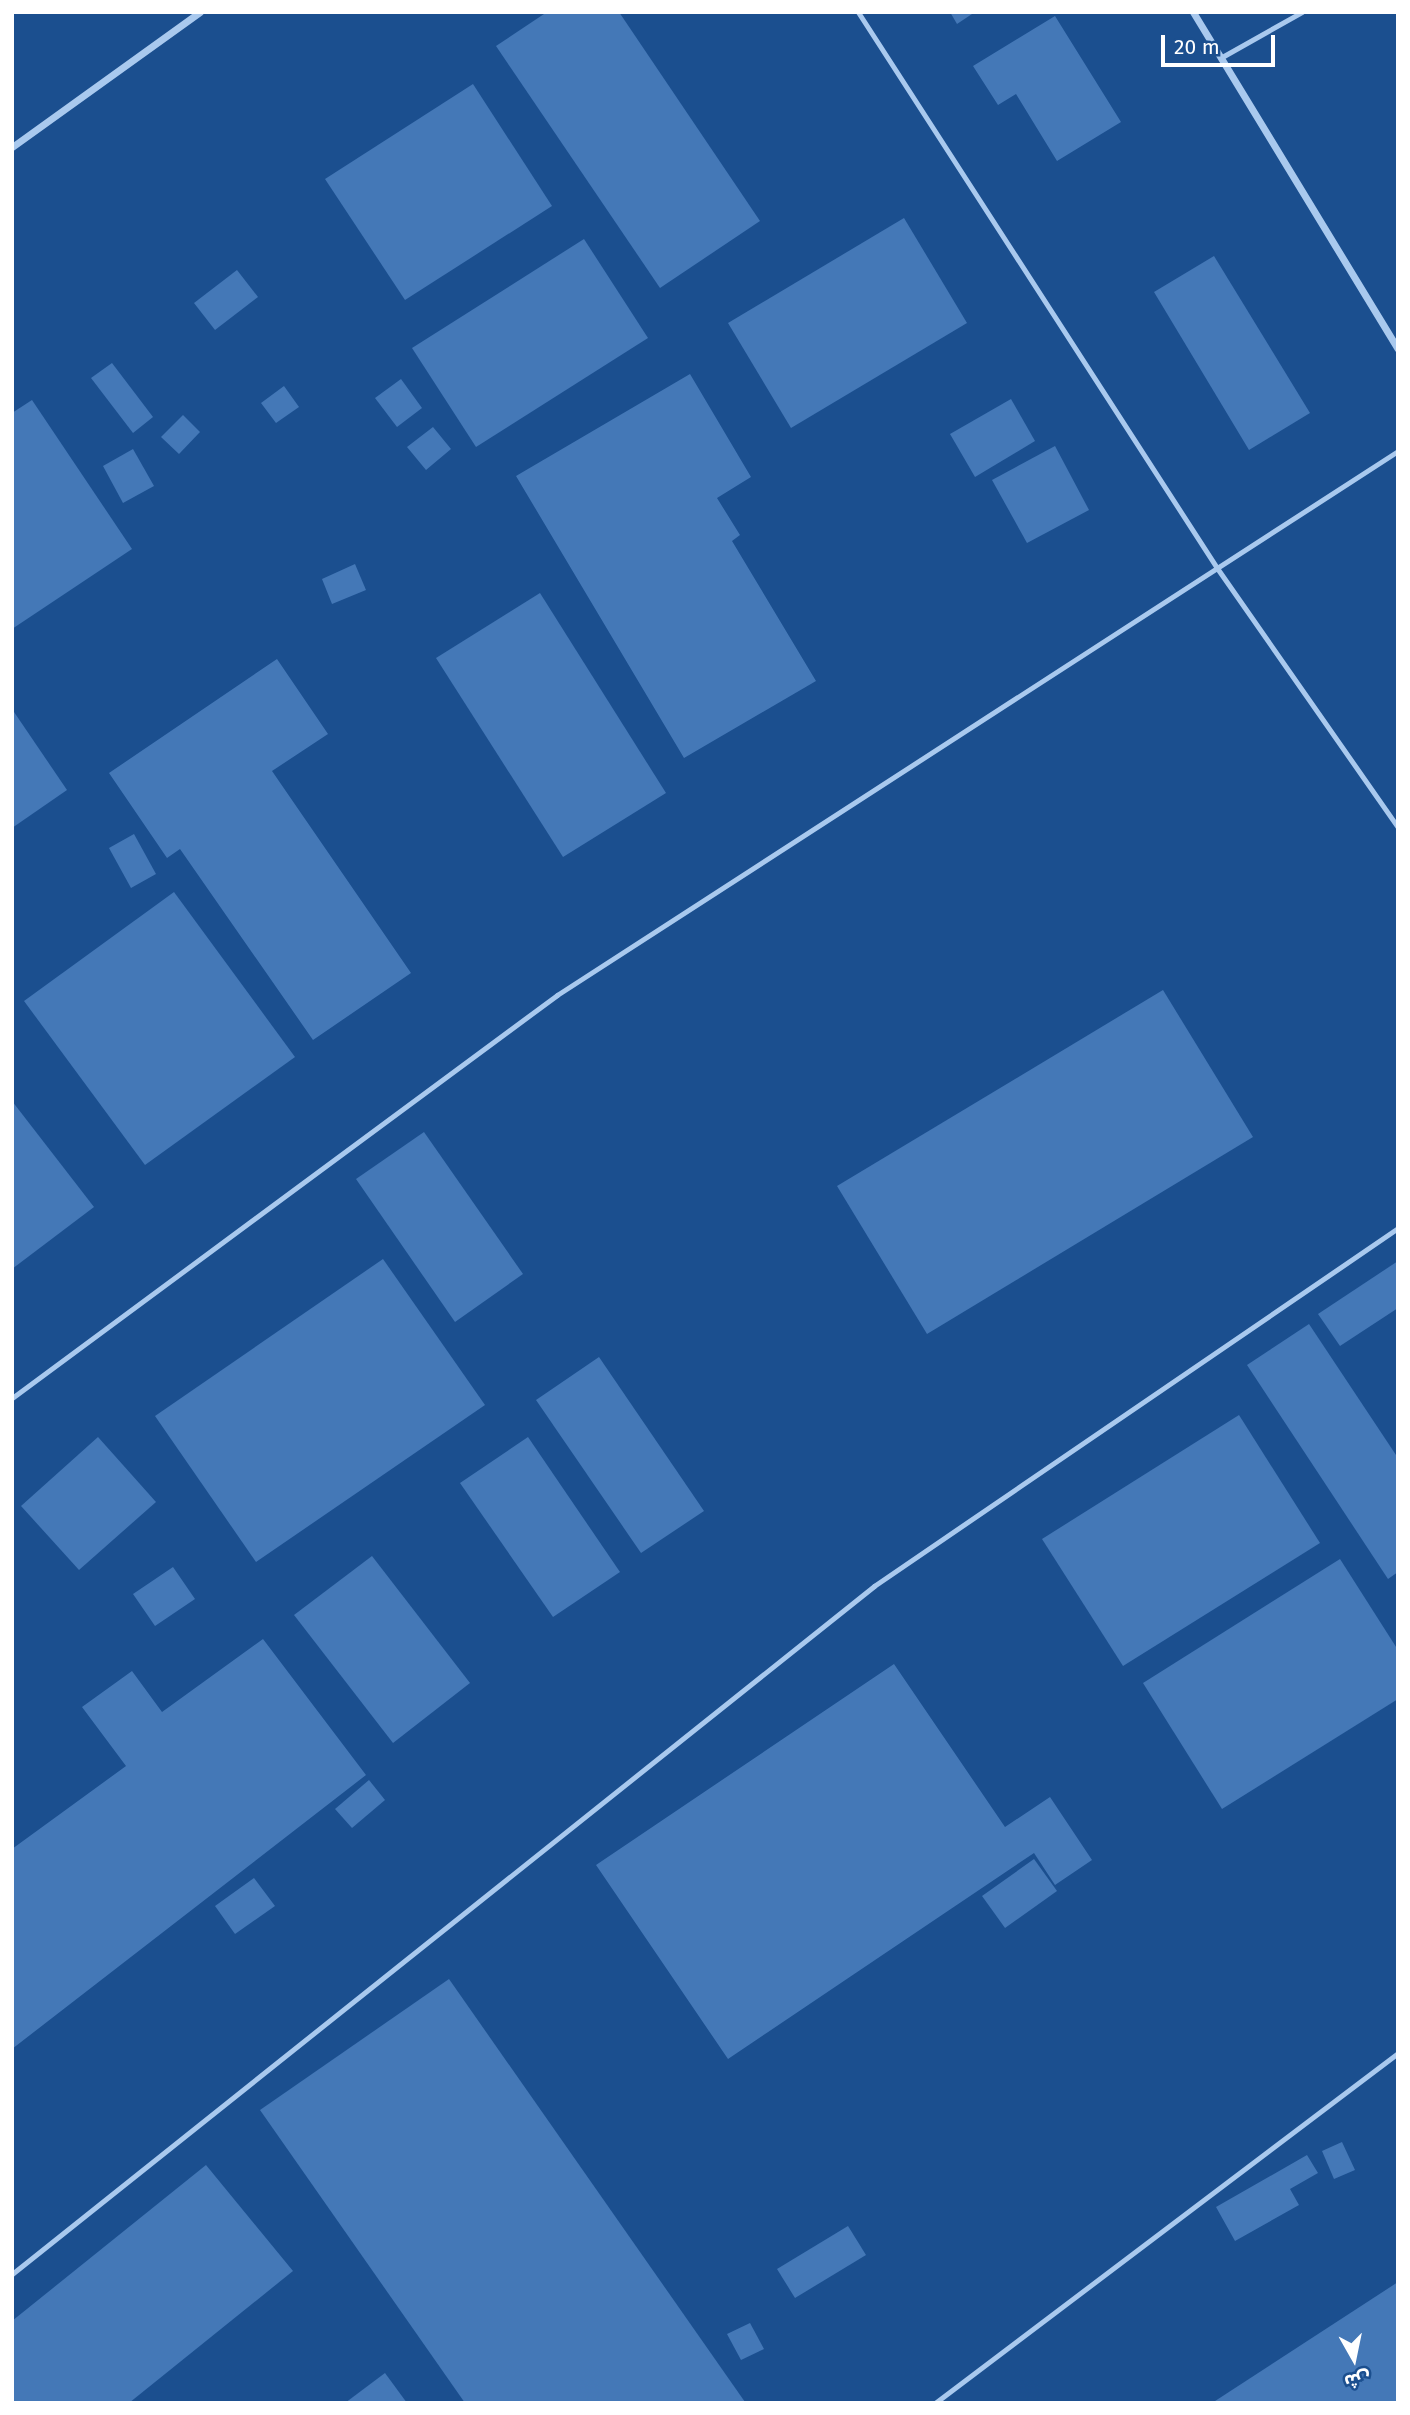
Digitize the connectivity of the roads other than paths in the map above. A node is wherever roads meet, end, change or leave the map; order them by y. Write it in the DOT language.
graph roads {
  1 [pos="200,12"];
  2 [pos="858,12"];
  3 [pos="1192,12"];
  4 [pos="1302,12"];
  5 [pos="1222,57"];
  6 [pos="12,147"];
  7 [pos="1398,349"];
  8 [pos="1398,451"];
  9 [pos="1217,568"];
  10 [pos="1397,826"];
  11 [pos="1398,1228"];
  12 [pos="12,1398"];
  13 [pos="1398,2053"];
  14 [pos="12,2274"];
  15 [pos="935,2403"];
  1 -- 6 [label="street"];
  2 -- 9 [label="lane"];
  3 -- 5 [label="street"];
  4 -- 5 [label="lane"];
  5 -- 7 [label="street"];
  8 -- 9 [label="lane"];
  9 -- 10 [label="lane"];
  9 -- 12 [label="lane"];
  11 -- 14 [label="lane"];
  13 -- 15 [label="lane"];
}
